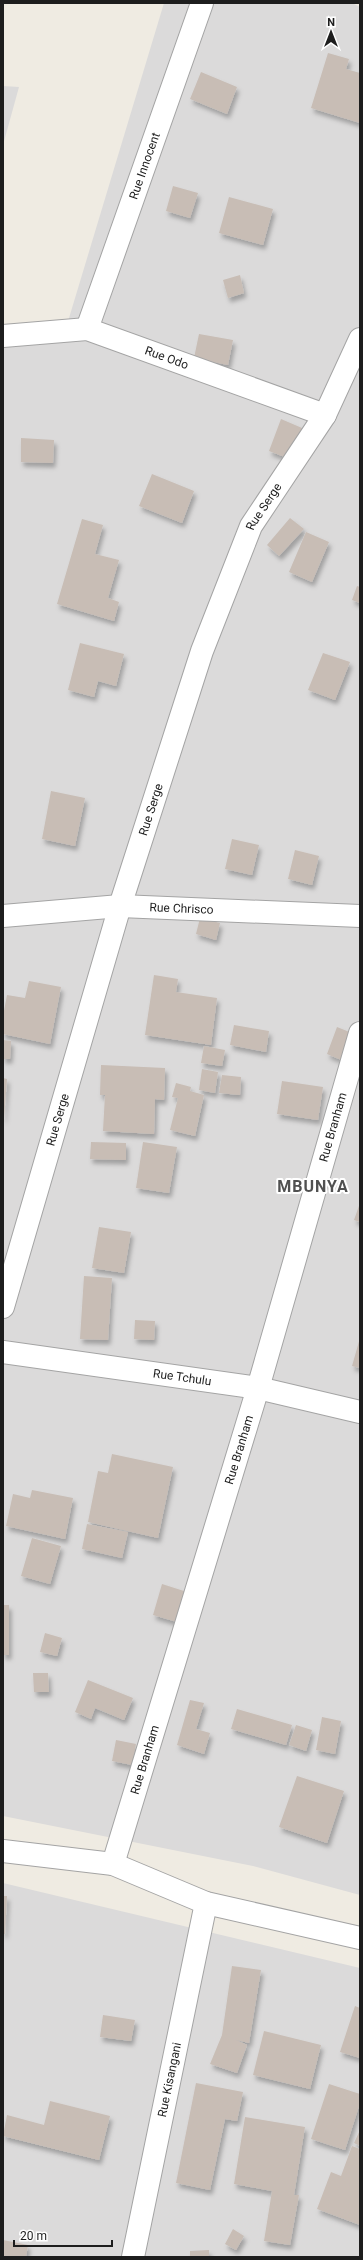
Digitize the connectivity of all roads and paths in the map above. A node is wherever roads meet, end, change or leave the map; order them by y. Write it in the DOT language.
graph roads {
  1 [pos="202,3"];
  2 [pos="87,329"];
  3 [pos="3,336"];
  4 [pos="360,338"];
  5 [pos="325,414"];
  6 [pos="120,906"];
  7 [pos="3,916"];
  8 [pos="360,916"];
  9 [pos="360,1033"];
  10 [pos="3,1307"];
  11 [pos="3,1352"];
  12 [pos="258,1388"];
  13 [pos="360,1412"];
  14 [pos="3,1851"];
  15 [pos="113,1864"];
  16 [pos="206,1903"];
  17 [pos="360,1938"];
  18 [pos="133,2257"];
  1 -- 2 [label="street, Rue Innocent"];
  2 -- 3 [label="street, Rue Odo"];
  2 -- 5 [label="street, Rue Odo"];
  4 -- 5 [label="street, Rue Serge"];
  5 -- 6 [label="street, Rue Serge"];
  6 -- 7 [label="street, Rue Chrisco"];
  6 -- 8 [label="street, Rue Chrisco"];
  6 -- 10 [label="street, Rue Serge"];
  9 -- 12 [label="street, Rue Branham"];
  11 -- 12 [label="street, Rue Tchulu"];
  12 -- 13 [label="street, Rue Tchulu"];
  12 -- 15 [label="street, Rue Branham"];
  14 -- 15 [label="street"];
  15 -- 16 [label="street"];
  16 -- 17 [label="street"];
  16 -- 18 [label="street, Rue Kisangani"];
}
